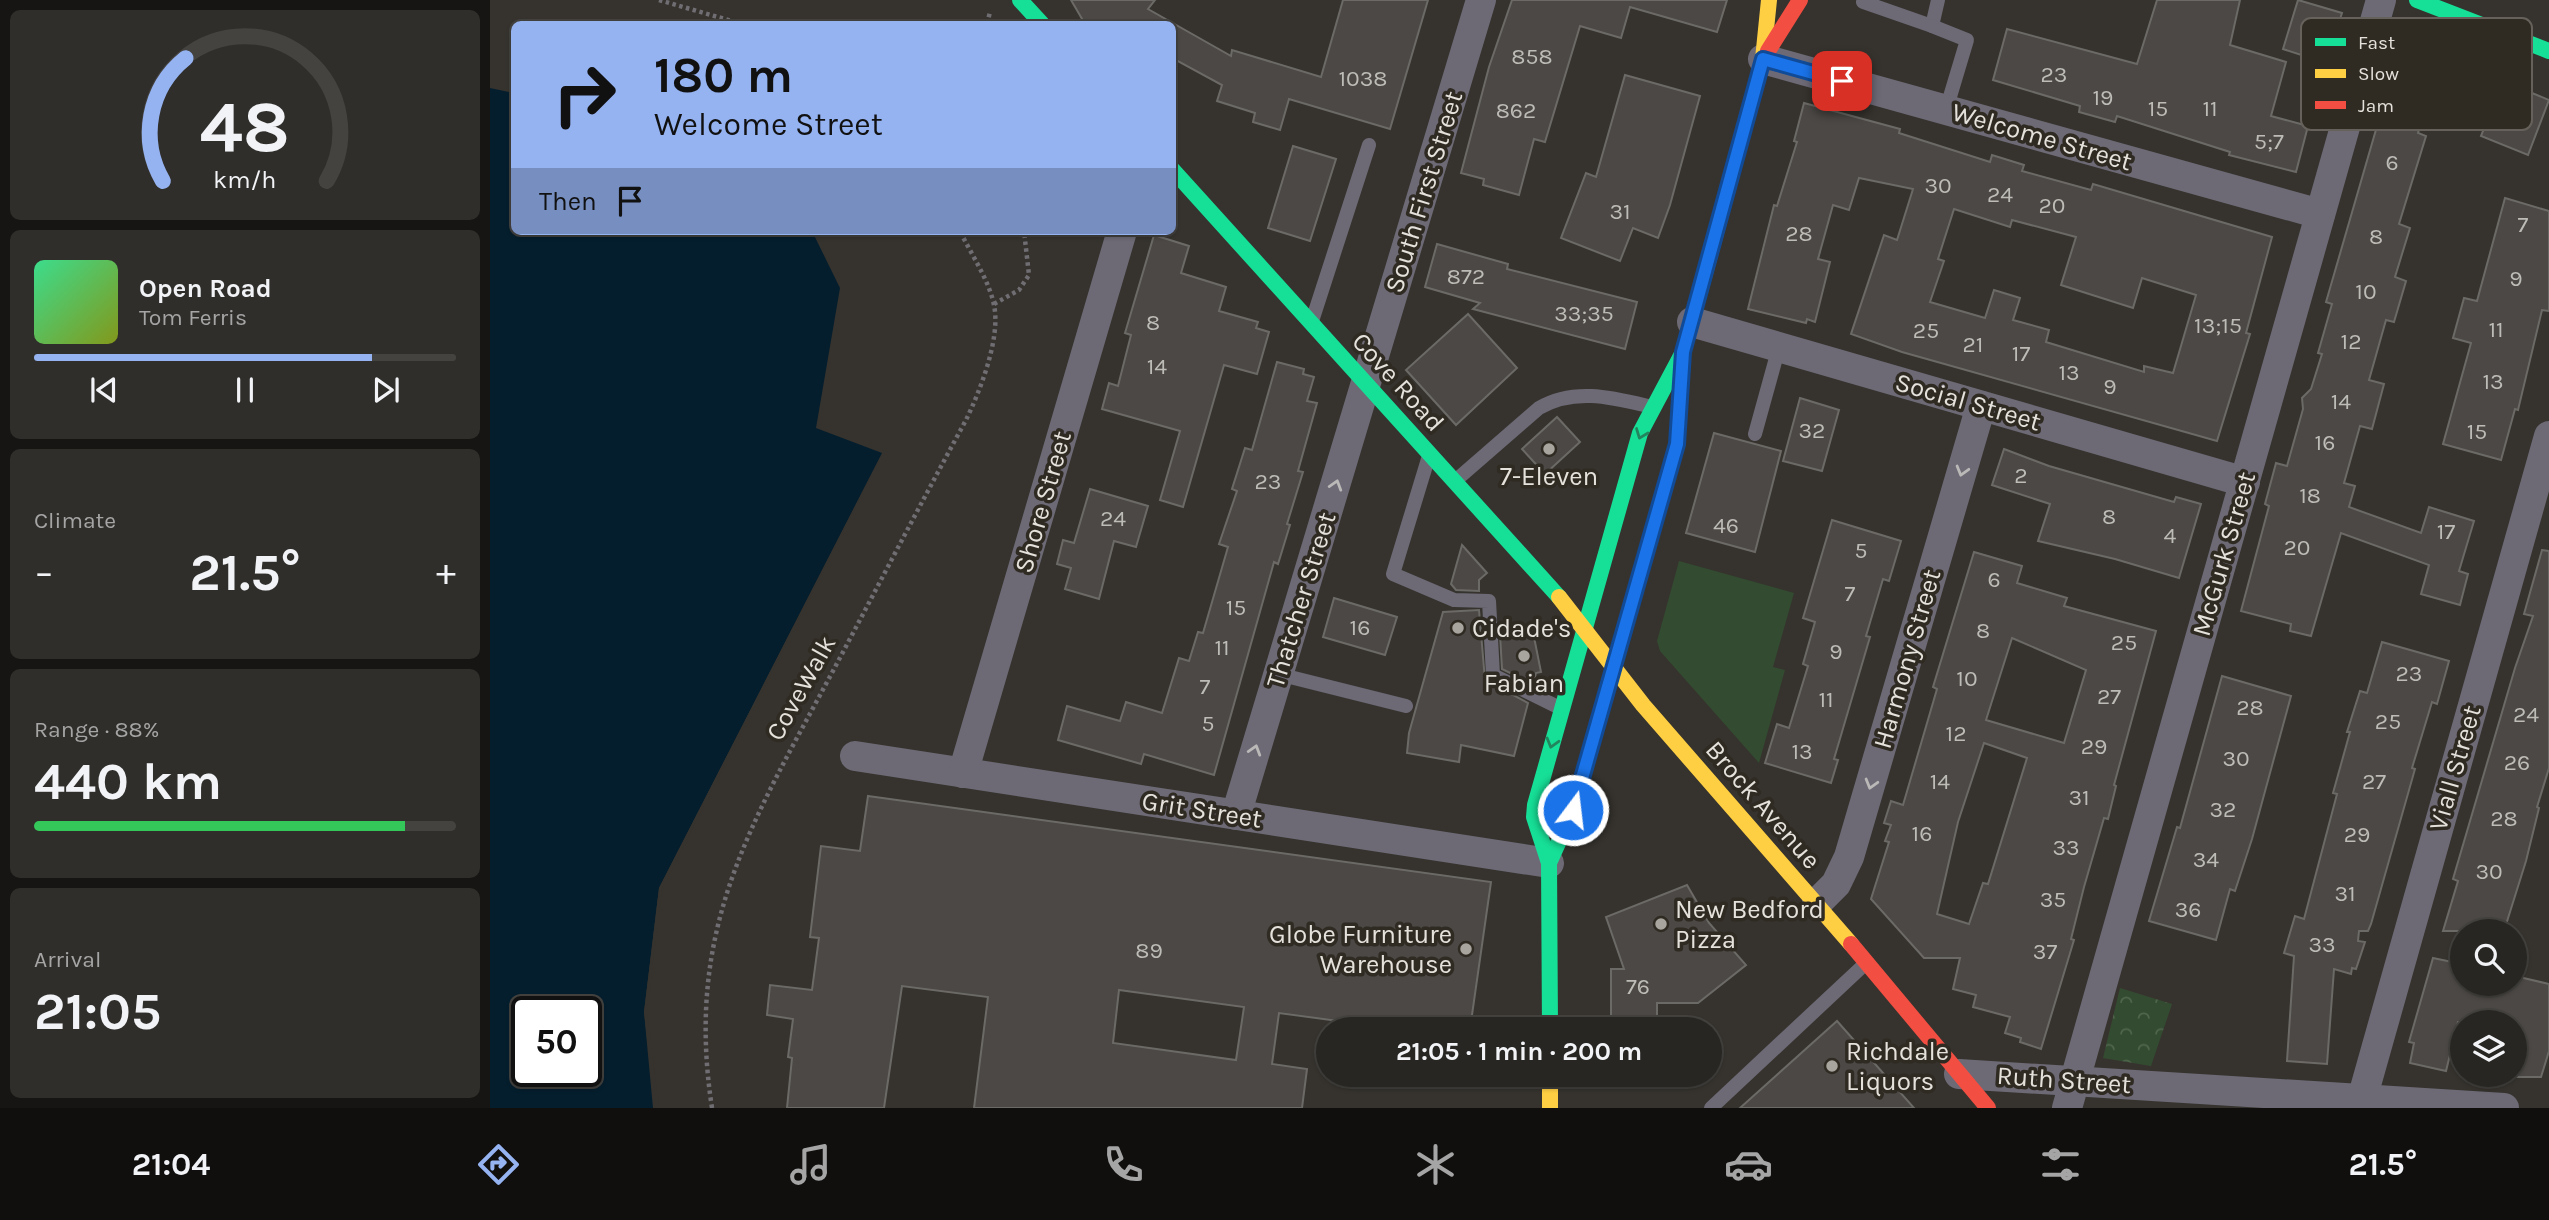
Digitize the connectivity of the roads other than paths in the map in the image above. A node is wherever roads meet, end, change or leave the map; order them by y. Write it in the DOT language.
graph roads {
  1 [pos="1481,0"];
  2 [pos="1769,0"];
  3 [pos="1800,0"];
  4 [pos="1938,0"];
  5 [pos="2381,0"];
  6 [pos="2417,0"];
  7 [pos="1863,2"];
  8 [pos="2376,18"];
  9 [pos="2464,18"];
  10 [pos="1932,26"];
  11 [pos="2532,44"];
  12 [pos="2549,51"];
  13 [pos="1763,59"];
  14 [pos="1946,110"];
  15 [pos="2344,130"];
  16 [pos="1369,145"];
  17 [pos="1176,173"];
  18 [pos="2320,214"];
  19 [pos="1121,235"];
  20 [pos="1692,322"];
  21 [pos="1311,323"];
  22 [pos="1779,347"];
  23 [pos="1683,352"];
  24 [pos="1366,384"];
  25 [pos="1981,406"];
  26 [pos="1654,408"];
  27 [pos="1755,434"];
  28 [pos="2549,436"];
  29 [pos="1430,454"];
  30 [pos="1454,482"];
  31 [pos="2245,482"];
  32 [pos="1584,630"];
  33 [pos="1613,666"];
  34 [pos="1278,674"];
  35 [pos="1406,706"];
  36 [pos="1562,709"];
  37 [pos="855,756"];
  38 [pos="963,773"];
  39 [pos="1236,815"];
  40 [pos="1549,863"];
  41 [pos="1816,903"];
  42 [pos="1867,962"];
  43 [pos="1550,1017"];
  44 [pos="1959,1074"];
  45 [pos="1550,1087"];
  46 [pos="2071,1094"];
  47 [pos="2362,1099"];
  48 [pos="1550,1108"];
  49 [pos="1711,1108"];
  50 [pos="1988,1108"];
  51 [pos="2504,1108"];
  1 -- 24 [label="street, South First Street"];
  2 -- 13 [label="main road"];
  3 -- 13 [label="main road"];
  4 -- 10 [label="lane"];
  5 -- 8 [label="street, McGurk Street"];
  6 -- 9 [label="main road"];
  7 -- 10 [label="lane"];
  10 -- 14 [label="lane"];
  11 -- 12 [label="main road"];
  13 -- 14 [label="street, Welcome Street"];
  13 -- 20 [label="main road"];
  14 -- 18 [label="street, Welcome Street"];
  15 -- 18 [label="street, McGurk Street"];
  16 -- 21 [label="lane"];
  17 -- 21 [label="main road, Cove Road"];
  18 -- 31 [label="street, McGurk Street"];
  19 -- 38 [label="street, Shore Street"];
  20 -- 22 [label="street, Social Street"];
  20 -- 23 [label="main road"];
  21 -- 24 [label="main road, Cove Road"];
  22 -- 25 [label="street, Social Street"];
  22 -- 27 [label="lane"];
  23 -- 26 [label="main road"];
  23 -- 33 [label="main road"];
  24 -- 29 [label="main road, Cove Road"];
  34 -- 24 [label="street, Thatcher Street, one-way"];
  25 -- 31 [label="street, Social Street"];
  25 -- 41 [label="street, Harmony Street, one-way"];
  26 -- 30 [label="lane"];
  26 -- 32 [label="main road, one-way"];
  28 -- 47 [label="street, Viall Street"];
  29 -- 30 [label="main road, Cove Road"];
  29 -- 36 [label="lane"];
  30 -- 32 [label="main road, Cove Road"];
  31 -- 46 [label="street, McGurk Street"];
  32 -- 33 [label="main road, Brock Avenue"];
  32 -- 36 [label="main road"];
  33 -- 40 [label="main road"];
  33 -- 41 [label="main road, Brock Avenue"];
  34 -- 35 [label="lane"];
  39 -- 34 [label="street, Thatcher Street, one-way"];
  36 -- 40 [label="main road, one-way"];
  37 -- 38 [label="street, Grit Street"];
  38 -- 39 [label="street, Grit Street"];
  39 -- 40 [label="street, Grit Street"];
  40 -- 43 [label="main road"];
  41 -- 42 [label="main road, Brock Avenue"];
  42 -- 44 [label="main road, Brock Avenue"];
  42 -- 49 [label="lane"];
  44 -- 46 [label="street, Ruth Street"];
  44 -- 50 [label="main road, Brock Avenue"];
  45 -- 48 [label="main road"];
  46 -- 47 [label="street, Ruth Street"];
  47 -- 51 [label="street, Ruth Street"];
}
